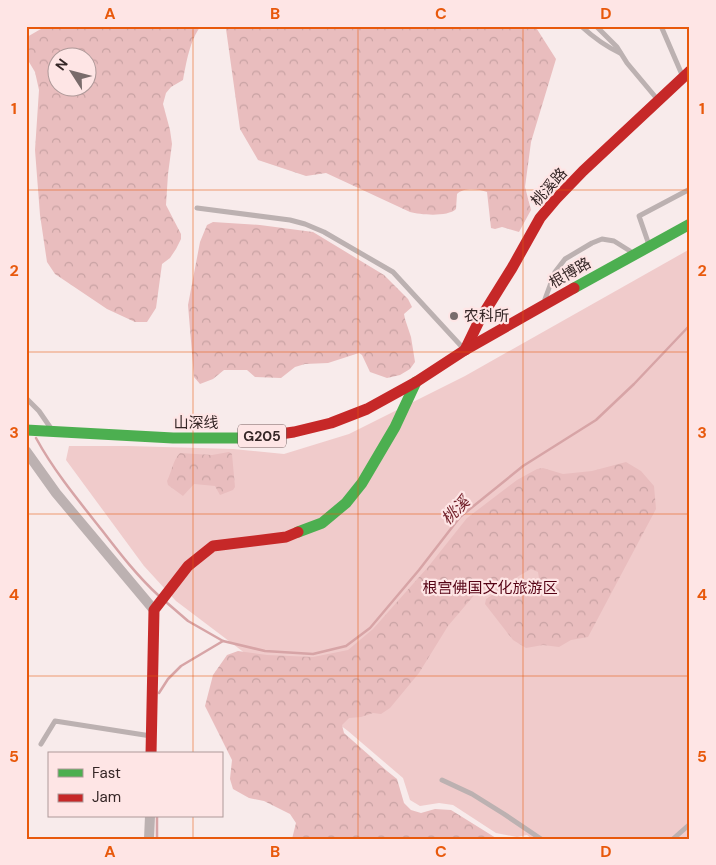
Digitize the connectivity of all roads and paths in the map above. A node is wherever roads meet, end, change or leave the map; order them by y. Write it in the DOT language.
graph roads {
  1 [pos="581,26"];
  2 [pos="596,26"];
  3 [pos="661,26"];
  4 [pos="621,53"];
  5 [pos="686,74"];
  6 [pos="658,100"];
  7 [pos="690,189"];
  8 [pos="196,208"];
  9 [pos="690,224"];
  10 [pos="650,246"];
  11 [pos="635,254"];
  12 [pos="543,306"];
  13 [pos="465,350"];
  14 [pos="416,382"];
  15 [pos="26,398"];
  16 [pos="26,430"];
  17 [pos="53,432"];
  18 [pos="26,451"];
  19 [pos="154,610"];
  20 [pos="151,736"];
  21 [pos="41,744"];
  22 [pos="151,752"];
  23 [pos="442,780"];
  24 [pos="150,818"];
  25 [pos="690,824"];
  26 [pos="149,839"];
  27 [pos="541,839"];
  28 [pos="673,839"];
  1 -- 4 [label="lane"];
  2 -- 4 [label="lane"];
  3 -- 5 [label="lane"];
  4 -- 6 [label="lane"];
  5 -- 6 [label="main road, 桃溪路"];
  6 -- 13 [label="main road, 桃溪路"];
  7 -- 10 [label="lane"];
  8 -- 13 [label="lane"];
  9 -- 10 [label="main road, 根博路 / G205"];
  10 -- 11 [label="main road, 根博路 / G205"];
  11 -- 12 [label="main road, 根博路 / G205"];
  11 -- 12 [label="lane"];
  12 -- 13 [label="main road, 根博路 / G205"];
  13 -- 14 [label="main road, 山深线 / G205"];
  14 -- 17 [label="main road, 山深线 / G205"];
  14 -- 19 [label="main road"];
  15 -- 17 [label="lane"];
  16 -- 17 [label="main road, 山深线 / G205"];
  18 -- 19 [label="street"];
  19 -- 20 [label="main road"];
  20 -- 21 [label="lane"];
  20 -- 22 [label="main road"];
  23 -- 27 [label="lane"];
  24 -- 26 [label="street"];
  25 -- 28 [label="lane"];
}
